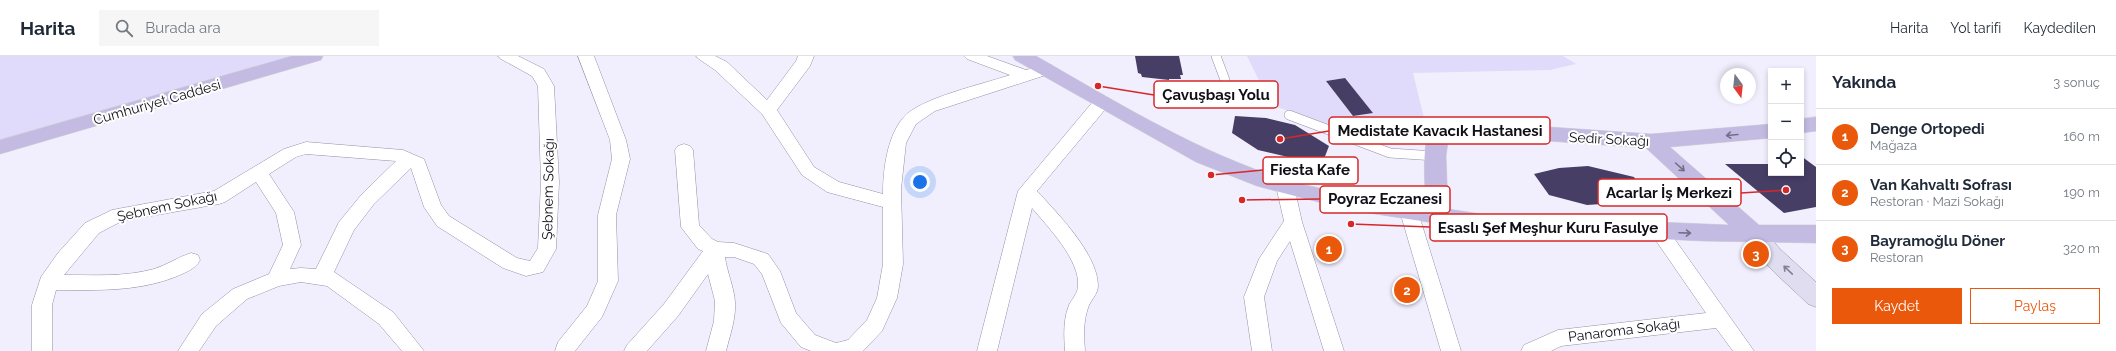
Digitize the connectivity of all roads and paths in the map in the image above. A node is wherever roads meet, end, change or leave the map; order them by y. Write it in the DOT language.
graph roads {
  1 [pos="314,56"];
  2 [pos="506,56"];
  3 [pos="586,56"];
  4 [pos="704,56"];
  5 [pos="806,56"];
  6 [pos="972,56"];
  7 [pos="1216,56"];
  8 [pos="1024,66"];
  9 [pos="1225,80"];
  10 [pos="1102,102"];
  11 [pos="768,110"];
  12 [pos="1289,115"];
  13 [pos="1816,124"];
  14 [pos="1804,126"];
  15 [pos="1768,131"];
  16 [pos="1651,141"];
  17 [pos="0,147"];
  18 [pos="684,150"];
  19 [pos="1435,156"];
  20 [pos="409,159"];
  21 [pos="259,173"];
  22 [pos="1285,186"];
  23 [pos="1027,191"];
  24 [pos="892,203"];
  25 [pos="1409,212"];
  26 [pos="1437,215"];
  27 [pos="1293,222"];
  28 [pos="1659,232"];
  29 [pos="1754,234"];
  30 [pos="1816,234"];
  31 [pos="715,249"];
  32 [pos="191,260"];
  33 [pos="322,278"];
  34 [pos="276,279"];
  35 [pos="48,282"];
  36 [pos="1816,297"];
  37 [pos="1720,319"];
  38 [pos="639,347"];
  39 [pos="42,351"];
  40 [pos="188,351"];
  41 [pos="414,351"];
  42 [pos="565,351"];
  43 [pos="716,351"];
  44 [pos="836,351"];
  45 [pos="987,351"];
  46 [pos="1075,351"];
  47 [pos="1262,351"];
  48 [pos="1334,351"];
  49 [pos="1451,351"];
  50 [pos="1531,351"];
  51 [pos="1744,351"];
  1 -- 17 [label="main road, Cumhuriyet Caddesi"];
  2 -- 20 [label="street, Şebnem Sokağı"];
  3 -- 42 [label="street"];
  4 -- 11 [label="street"];
  5 -- 11 [label="street"];
  6 -- 8 [label="street"];
  7 -- 9 [label="lane"];
  8 -- 10 [label="main road"];
  8 -- 24 [label="street"];
  10 -- 22 [label="main road"];
  10 -- 23 [label="street"];
  11 -- 24 [label="street"];
  12 -- 19 [label="lane"];
  13 -- 14 [label="main road"];
  15 -- 16 [label="main road, Sedir Sokağı, one-way"];
  16 -- 19 [label="main road, Sedir Sokağı"];
  16 -- 29 [label="main road, one-way"];
  18 -- 31 [label="street"];
  19 -- 26 [label="main road"];
  20 -- 21 [label="street, Şebnem Sokağı"];
  20 -- 33 [label="street"];
  21 -- 34 [label="street"];
  21 -- 35 [label="street, Şebnem Sokağı"];
  22 -- 25 [label="main road"];
  22 -- 27 [label="street"];
  23 -- 45 [label="street"];
  23 -- 46 [label="street"];
  24 -- 44 [label="street"];
  25 -- 26 [label="main road"];
  25 -- 49 [label="street"];
  26 -- 28 [label="main road"];
  27 -- 47 [label="street"];
  27 -- 48 [label="street"];
  28 -- 29 [label="main road, one-way"];
  28 -- 37 [label="street"];
  29 -- 30 [label="main road"];
  36 -- 29 [label="street, one-way"];
  31 -- 38 [label="street"];
  31 -- 43 [label="street"];
  31 -- 44 [label="street"];
  32 -- 35 [label="street"];
  33 -- 34 [label="street"];
  33 -- 41 [label="street"];
  34 -- 40 [label="street"];
  35 -- 39 [label="street, Şebnem Sokağı"];
  37 -- 50 [label="street, Panaroma Sokağı"];
  37 -- 51 [label="street"];
}
